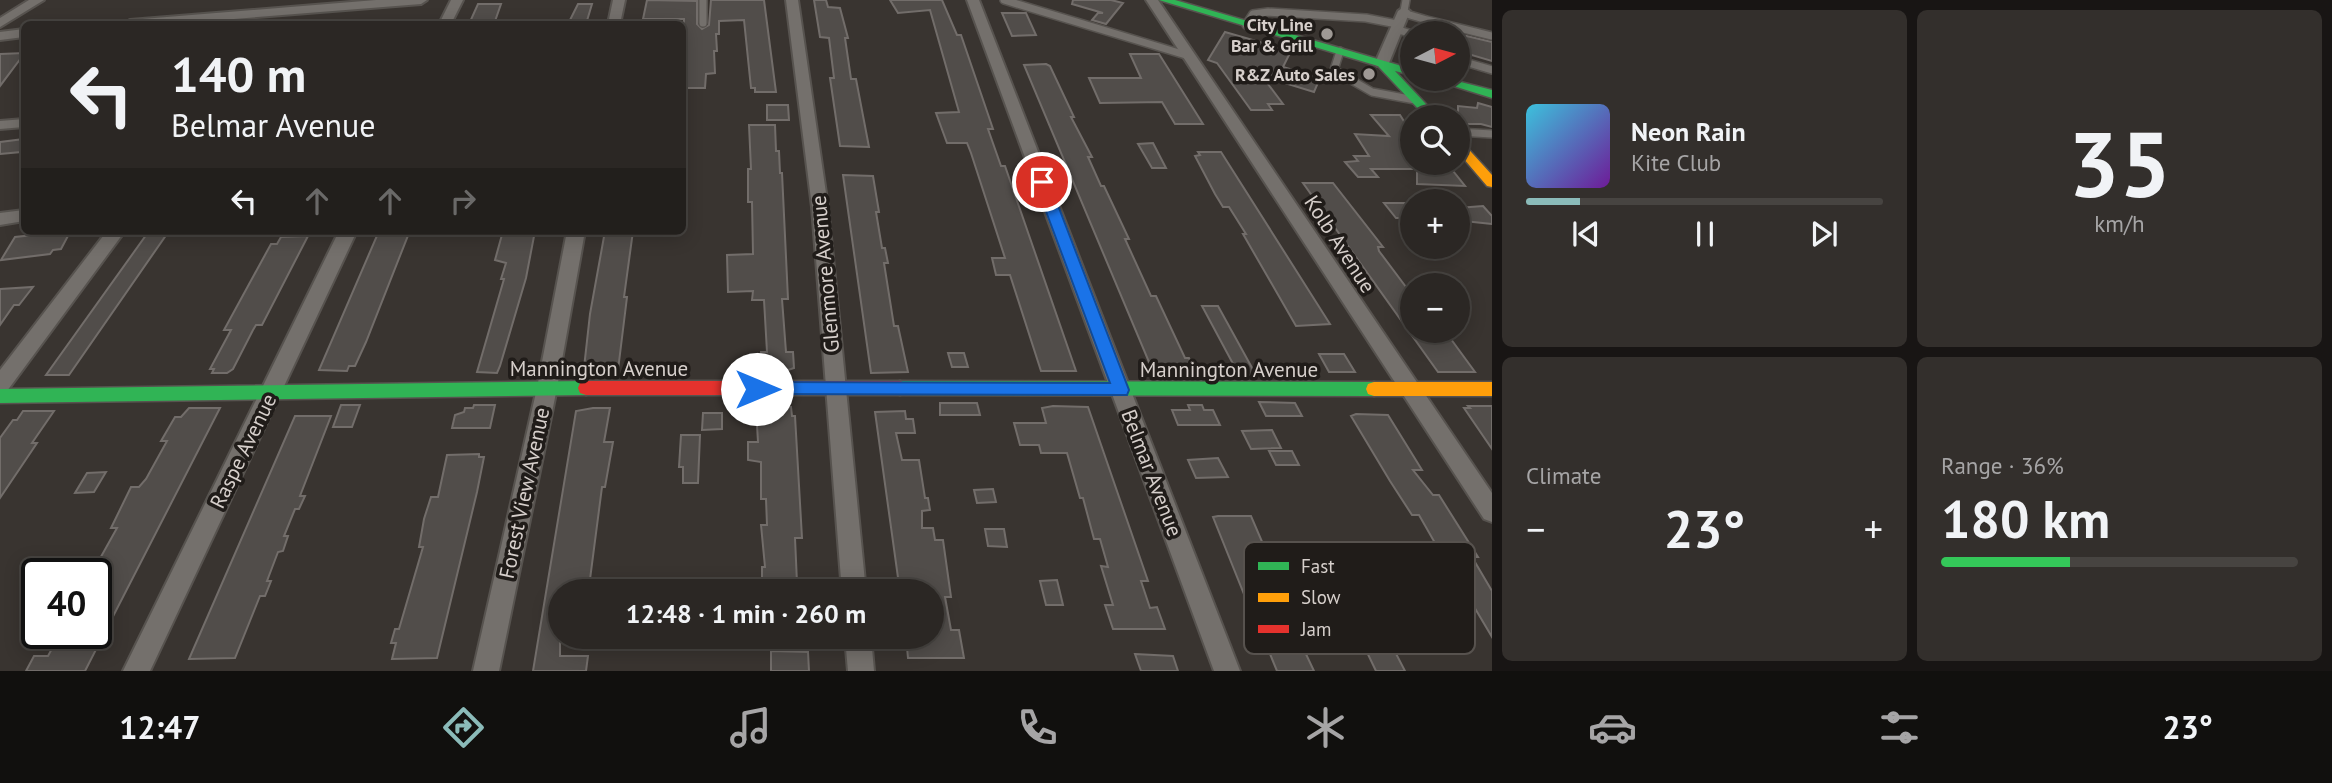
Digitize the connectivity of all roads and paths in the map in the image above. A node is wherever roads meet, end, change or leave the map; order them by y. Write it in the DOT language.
graph roads {
  1 [pos="38,0"];
  2 [pos="289,0"];
  3 [pos="421,0"];
  4 [pos="457,0"];
  5 [pos="619,0"];
  6 [pos="703,0"];
  7 [pos="793,0"];
  8 [pos="973,0"];
  9 [pos="1004,0"];
  10 [pos="1152,0"];
  11 [pos="1164,0"];
  12 [pos="280,12"];
  13 [pos="1401,16"];
  14 [pos="1427,20"];
  15 [pos="168,21"];
  16 [pos="272,21"];
  17 [pos="446,21"];
  18 [pos="615,21"];
  19 [pos="0,23"];
  20 [pos="703,23"];
  21 [pos="1246,25"];
  22 [pos="21,33"];
  23 [pos="0,36"];
  24 [pos="1492,36"];
  25 [pos="1340,51"];
  26 [pos="1189,56"];
  27 [pos="1382,63"];
  28 [pos="1470,64"];
  29 [pos="1400,68"];
  30 [pos="1491,70"];
  31 [pos="1470,88"];
  32 [pos="1490,94"];
  33 [pos="1415,100"];
  34 [pos="1420,105"];
  35 [pos="21,123"];
  36 [pos="0,125"];
  37 [pos="1470,133"];
  38 [pos="1492,134"];
  39 [pos="1470,158"];
  40 [pos="1492,183"];
  41 [pos="21,216"];
  42 [pos="0,219"];
  43 [pos="113,235"];
  44 [pos="346,235"];
  45 [pos="575,235"];
  46 [pos="0,385"];
  47 [pos="547,388"];
  48 [pos="1492,389"];
  49 [pos="835,390"];
  50 [pos="1121,390"];
  51 [pos="1409,390"];
  52 [pos="273,391"];
  53 [pos="0,396"];
  54 [pos="1492,512"];
  55 [pos="853,579"];
  56 [pos="859,649"];
  57 [pos="136,671"];
  58 [pos="486,671"];
  59 [pos="861,671"];
  60 [pos="1227,671"];
  1 -- 19 [label="street"];
  2 -- 12 [label="street"];
  3 -- 12 [label="street"];
  4 -- 17 [label="street"];
  5 -- 18 [label="street"];
  6 -- 20 [label="lane"];
  7 -- 49 [label="street, Glenmore Avenue"];
  8 -- 50 [label="street, Belmar Avenue"];
  9 -- 26 [label="lane"];
  10 -- 26 [label="street, Kolb Avenue"];
  11 -- 21 [label="street"];
  12 -- 15 [label="street"];
  12 -- 16 [label="street"];
  13 -- 14 [label="lane"];
  13 -- 21 [label="lane"];
  13 -- 27 [label="street"];
  14 -- 24 [label="lane"];
  21 -- 25 [label="street"];
  22 -- 23 [label="street"];
  25 -- 27 [label="street"];
  25 -- 33 [label="lane"];
  26 -- 51 [label="street, Kolb Avenue"];
  27 -- 29 [label="street"];
  27 -- 33 [label="street"];
  28 -- 30 [label="lane"];
  30 -- 32 [label="lane"];
  31 -- 32 [label="street"];
  33 -- 34 [label="street"];
  35 -- 36 [label="street"];
  37 -- 38 [label="lane"];
  39 -- 40 [label="street"];
  41 -- 42 [label="street"];
  43 -- 46 [label="street"];
  44 -- 52 [label="street, Raspe Avenue"];
  45 -- 47 [label="street, Forest View Avenue"];
  47 -- 49 [label="street, Mannington Avenue"];
  47 -- 52 [label="street, Mannington Avenue"];
  47 -- 58 [label="street, Forest View Avenue"];
  48 -- 51 [label="street, Mannington Avenue"];
  49 -- 50 [label="street, Mannington Avenue"];
  49 -- 55 [label="street, Glenmore Avenue"];
  50 -- 51 [label="street, Mannington Avenue"];
  50 -- 60 [label="street, Belmar Avenue"];
  51 -- 54 [label="street, Kolb Avenue"];
  52 -- 53 [label="street, Mannington Avenue"];
  52 -- 57 [label="street, Raspe Avenue"];
  56 -- 59 [label="street"];
}
